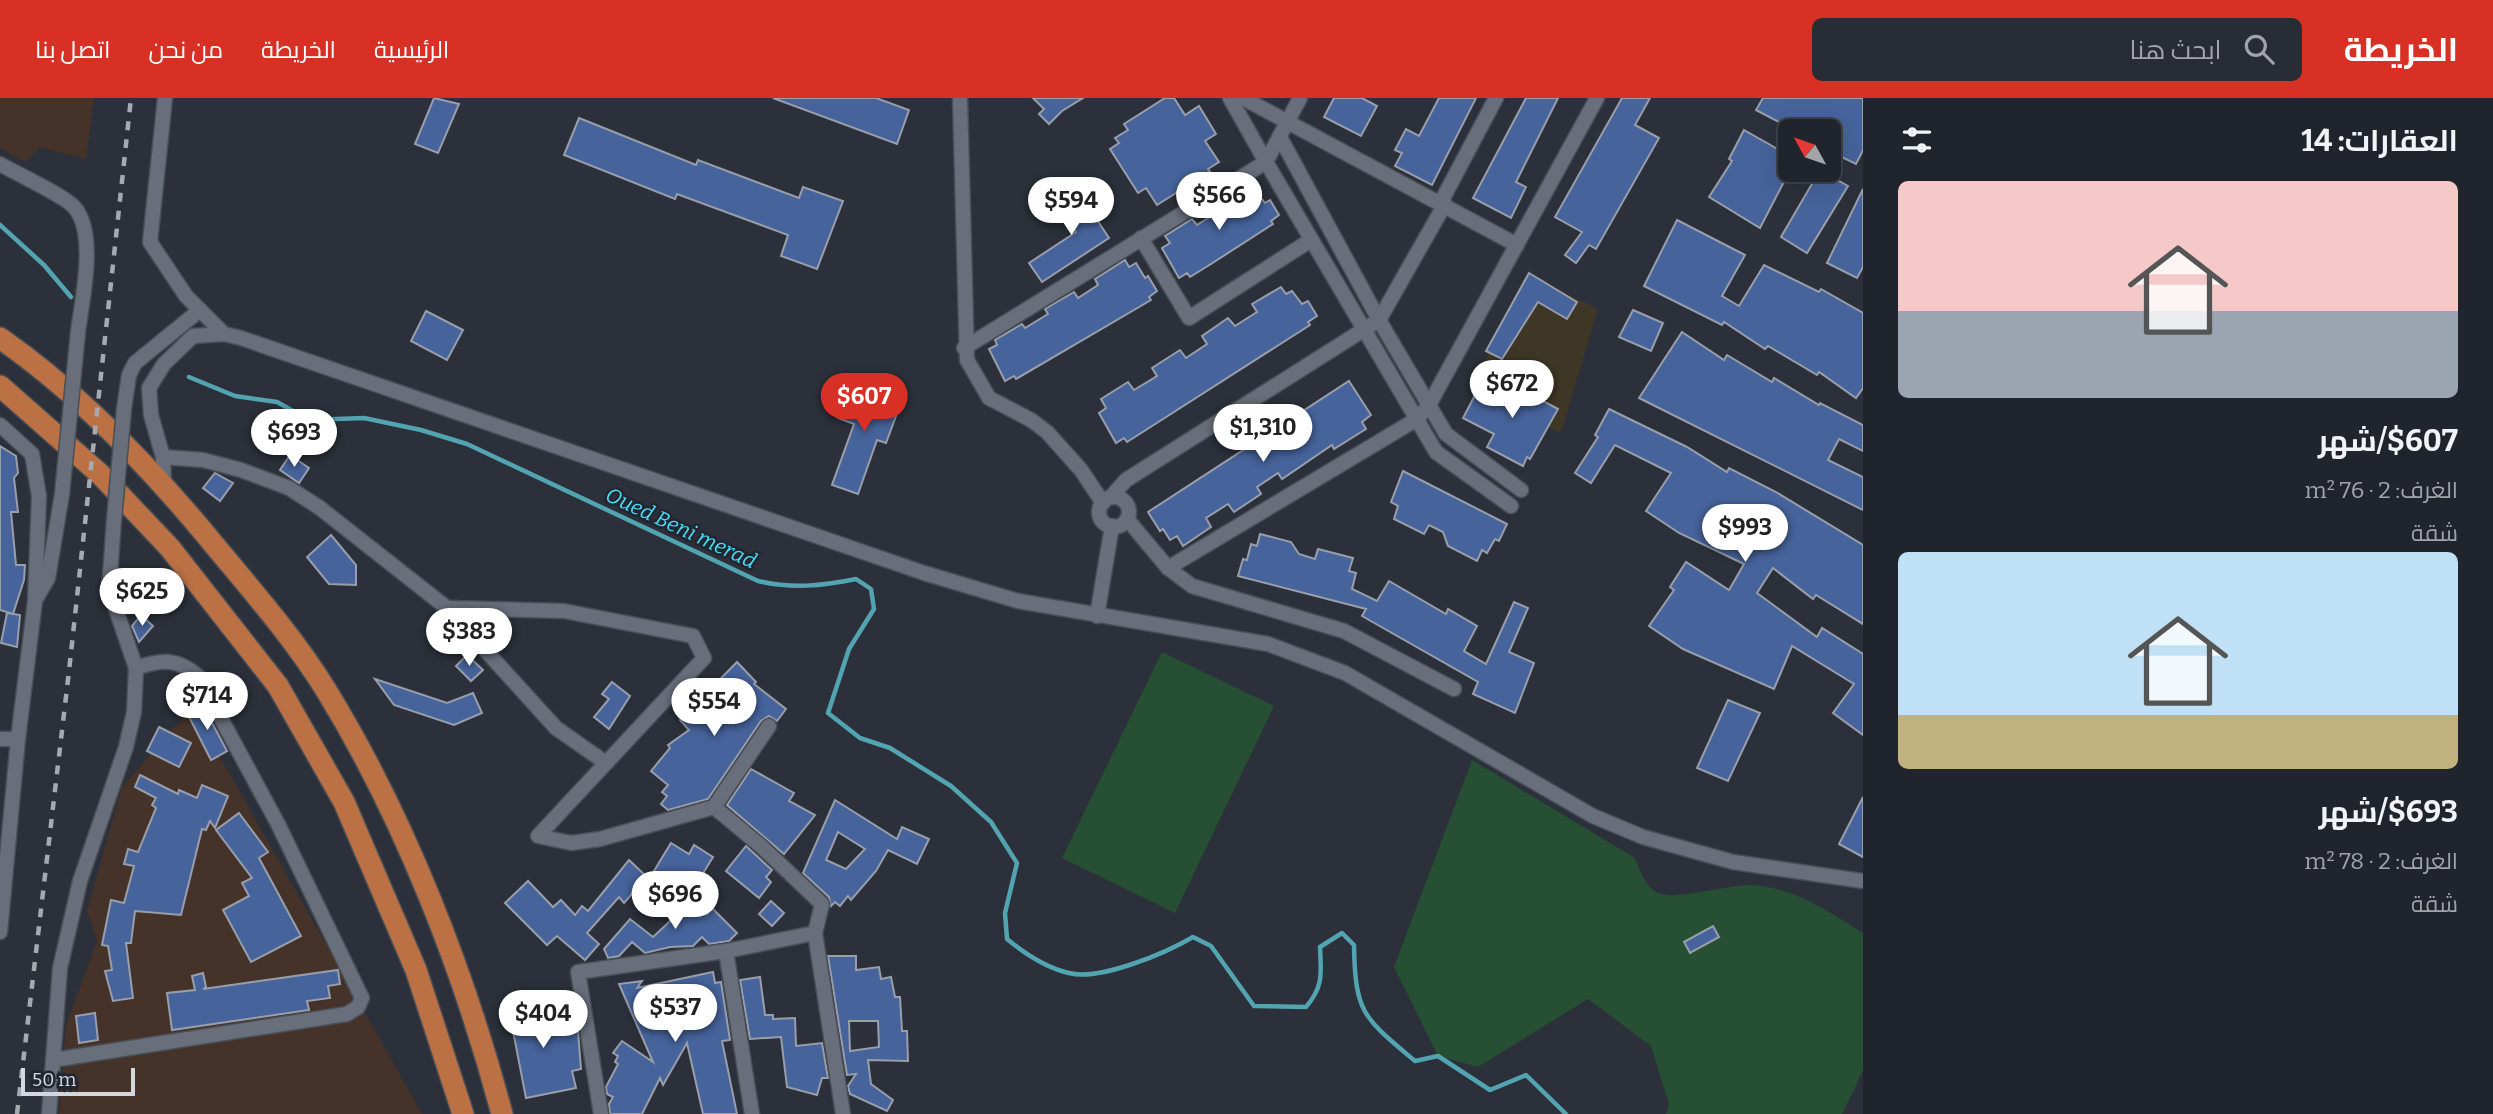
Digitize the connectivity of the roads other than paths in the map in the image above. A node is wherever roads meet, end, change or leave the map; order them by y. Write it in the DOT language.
graph roads {
  1 [pos="165,98"];
  2 [pos="960,98"];
  3 [pos="1230,98"];
  4 [pos="1243,98"];
  5 [pos="1300,98"];
  6 [pos="1496,98"];
  7 [pos="1597,98"];
  8 [pos="1288,121"];
  9 [pos="1280,137"];
  10 [pos="1266,162"];
  11 [pos="0,164"];
  12 [pos="1443,203"];
  13 [pos="1141,238"];
  14 [pos="1311,240"];
  15 [pos="1517,245"];
  16 [pos="200,310"];
  17 [pos="1379,320"];
  18 [pos="1365,331"];
  19 [pos="224,334"];
  20 [pos="0,338"];
  21 [pos="964,348"];
  22 [pos="0,386"];
  23 [pos="1429,405"];
  24 [pos="1417,419"];
  25 [pos="0,425"];
  26 [pos="163,457"];
  27 [pos="164,485"];
  28 [pos="1521,490"];
  29 [pos="1107,500"];
  30 [pos="1511,506"];
  31 [pos="1127,519"];
  32 [pos="1112,526"];
  33 [pos="1168,568"];
  34 [pos="35,600"];
  35 [pos="447,608"];
  36 [pos="1097,616"];
  37 [pos="136,668"];
  38 [pos="1454,689"];
  39 [pos="769,726"];
  40 [pos="0,739"];
  41 [pos="18,739"];
  42 [pos="606,763"];
  43 [pos="714,807"];
  44 [pos="1863,881"];
  45 [pos="0,932"];
  46 [pos="815,933"];
  47 [pos="726,951"];
  48 [pos="53,1060"];
  49 [pos="49,1114"];
  50 [pos="463,1114"];
  51 [pos="502,1114"];
  52 [pos="601,1114"];
  53 [pos="752,1114"];
  54 [pos="843,1114"];
  1 -- 16 [label="street"];
  2 -- 21 [label="street"];
  3 -- 10 [label="street"];
  4 -- 8 [label="street"];
  5 -- 8 [label="street"];
  6 -- 12 [label="street"];
  7 -- 15 [label="street"];
  8 -- 9 [label="street"];
  8 -- 12 [label="street"];
  9 -- 10 [label="street"];
  9 -- 17 [label="street"];
  10 -- 13 [label="street"];
  10 -- 14 [label="street"];
  11 -- 34 [label="street, bridge"];
  12 -- 15 [label="street"];
  12 -- 17 [label="street"];
  13 -- 14 [label="street"];
  13 -- 21 [label="street"];
  14 -- 18 [label="street"];
  15 -- 23 [label="street"];
  16 -- 19 [label="street"];
  16 -- 37 [label="street, bridge"];
  17 -- 18 [label="street"];
  17 -- 23 [label="street"];
  18 -- 24 [label="street"];
  18 -- 29 [label="street"];
  19 -- 26 [label="street"];
  19 -- 36 [label="street"];
  20 -- 27 [label="highway"];
  21 -- 29 [label="street"];
  22 -- 50 [label="highway"];
  23 -- 24 [label="street"];
  23 -- 28 [label="street"];
  24 -- 30 [label="street"];
  24 -- 33 [label="street"];
  25 -- 34 [label="street"];
  26 -- 27 [label="street"];
  26 -- 35 [label="street"];
  27 -- 51 [label="highway"];
  29 -- 31 [label="street"];
  29 -- 32 [label="street"];
  31 -- 32 [label="street"];
  31 -- 33 [label="street"];
  32 -- 36 [label="street"];
  33 -- 38 [label="street"];
  34 -- 41 [label="street"];
  35 -- 42 [label="street"];
  35 -- 42 [label="street"];
  36 -- 44 [label="street"];
  37 -- 48 [label="street"];
  37 -- 48 [label="street"];
  39 -- 43 [label="street"];
  40 -- 41 [label="street"];
  41 -- 45 [label="street"];
  42 -- 43 [label="street"];
  43 -- 46 [label="street"];
  46 -- 47 [label="street"];
  46 -- 54 [label="street"];
  47 -- 52 [label="street"];
  47 -- 53 [label="street"];
  48 -- 49 [label="street"];
}
